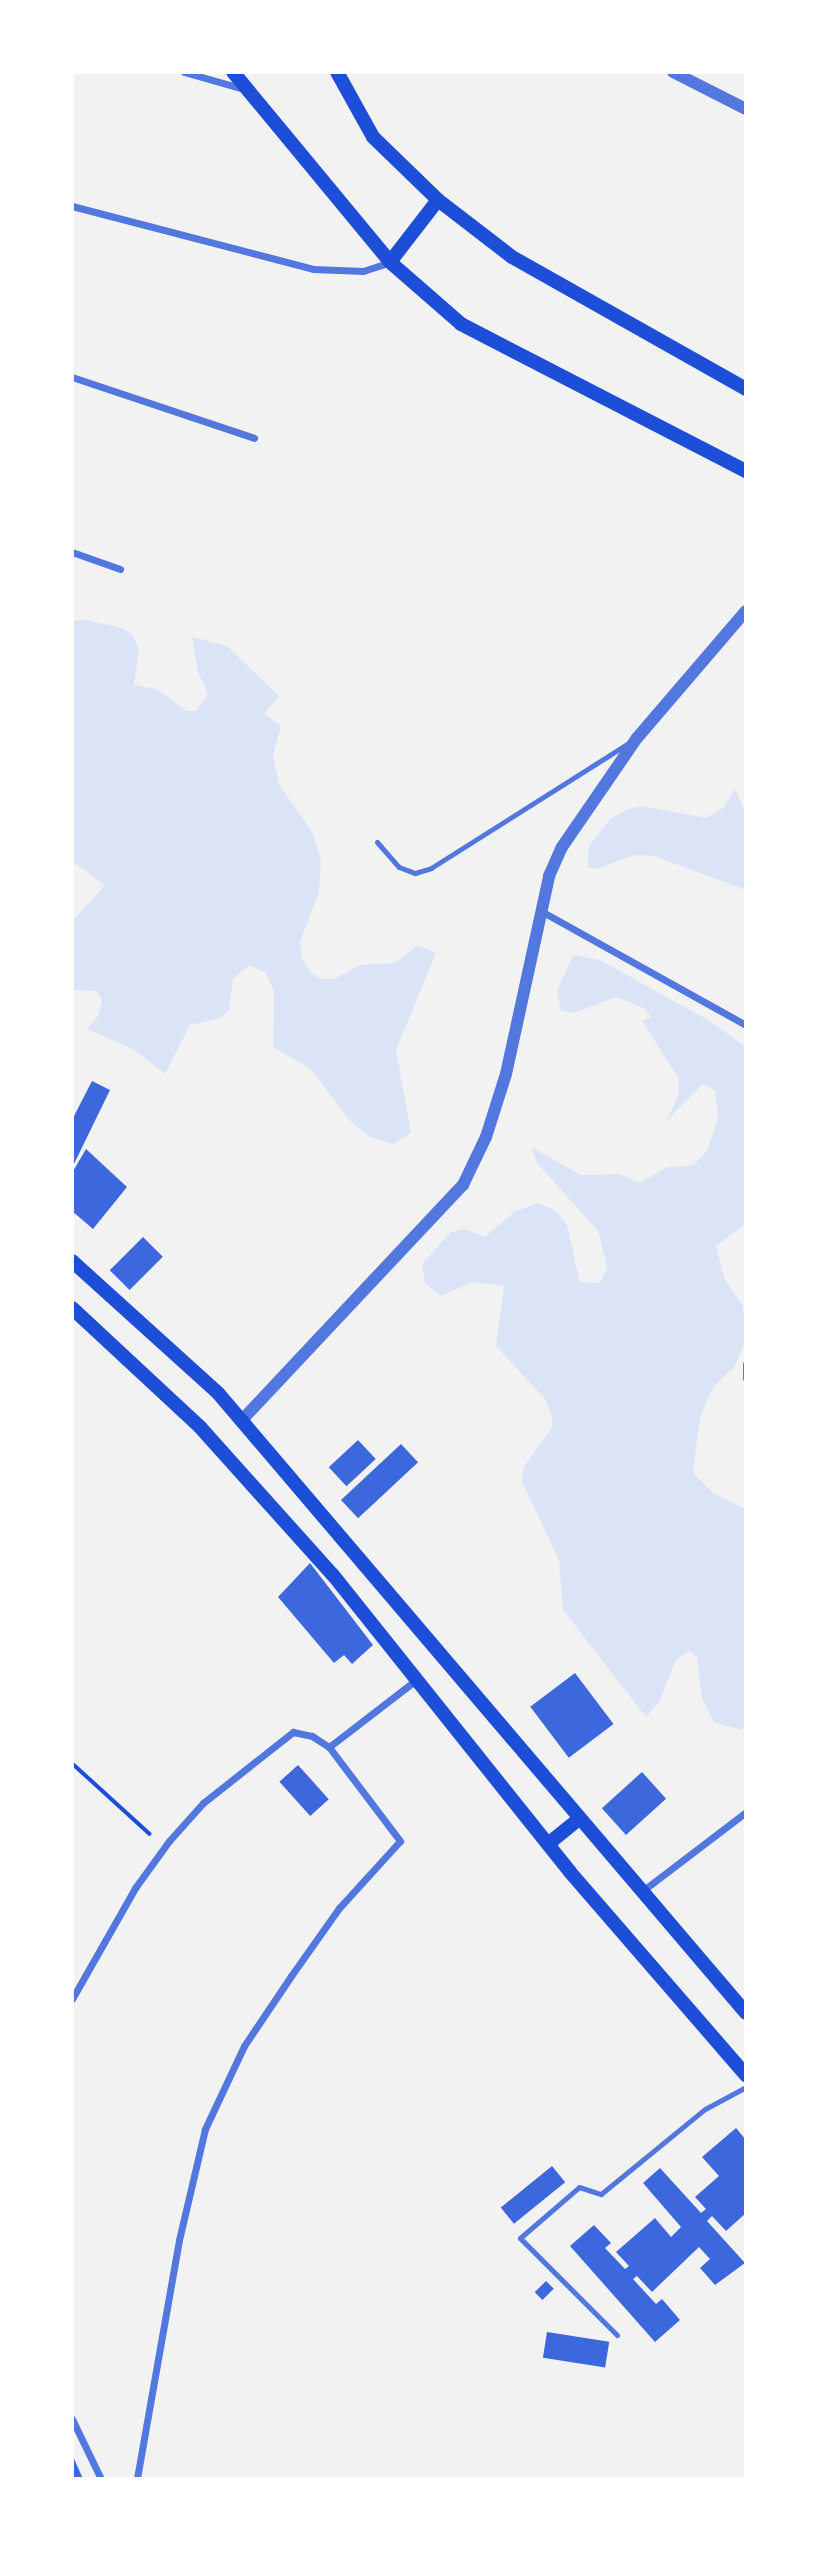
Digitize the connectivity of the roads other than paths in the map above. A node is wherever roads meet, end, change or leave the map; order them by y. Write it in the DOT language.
graph roads {
  1 [pos="184,72"];
  2 [pos="233,72"];
  3 [pos="337,72"];
  4 [pos="673,72"];
  5 [pos="251,91"];
  6 [pos="746,109"];
  7 [pos="439,200"];
  8 [pos="72,206"];
  9 [pos="390,262"];
  10 [pos="72,377"];
  11 [pos="746,389"];
  12 [pos="254,438"];
  13 [pos="746,471"];
  14 [pos="72,552"];
  15 [pos="120,569"];
  16 [pos="746,611"];
  17 [pos="637,738"];
  18 [pos="377,842"];
  19 [pos="541,911"];
  20 [pos="746,1025"];
  21 [pos="72,1261"];
  22 [pos="72,1308"];
  23 [pos="746,1364"];
  24 [pos="746,1378"];
  25 [pos="242,1420"];
  26 [pos="416,1680"];
  27 [pos="329,1747"];
  28 [pos="746,1812"];
  29 [pos="579,1819"];
  30 [pos="548,1844"];
  31 [pos="641,1893"];
  32 [pos="72,1999"];
  33 [pos="746,2013"];
  34 [pos="746,2075"];
  35 [pos="746,2087"];
  36 [pos="617,2335"];
  37 [pos="72,2419"];
  38 [pos="101,2479"];
  39 [pos="137,2479"];
  1 -- 5 [label="street"];
  2 -- 5 [label="main road"];
  3 -- 7 [label="main road"];
  4 -- 6 [label="street"];
  5 -- 9 [label="main road"];
  7 -- 9 [label="main road"];
  7 -- 11 [label="main road"];
  8 -- 9 [label="street"];
  9 -- 13 [label="main road"];
  10 -- 12 [label="street"];
  14 -- 15 [label="street"];
  16 -- 17 [label="street"];
  17 -- 18 [label="lane"];
  17 -- 19 [label="street"];
  19 -- 20 [label="street"];
  19 -- 25 [label="street"];
  21 -- 25 [label="main road"];
  22 -- 26 [label="main road"];
  23 -- 24 [label="street"];
  25 -- 29 [label="main road"];
  26 -- 27 [label="street"];
  26 -- 30 [label="main road"];
  27 -- 32 [label="street"];
  27 -- 39 [label="street"];
  28 -- 31 [label="street"];
  29 -- 30 [label="main road"];
  29 -- 31 [label="main road"];
  30 -- 34 [label="main road"];
  31 -- 33 [label="main road"];
  35 -- 36 [label="lane"];
  37 -- 38 [label="street"];
}
